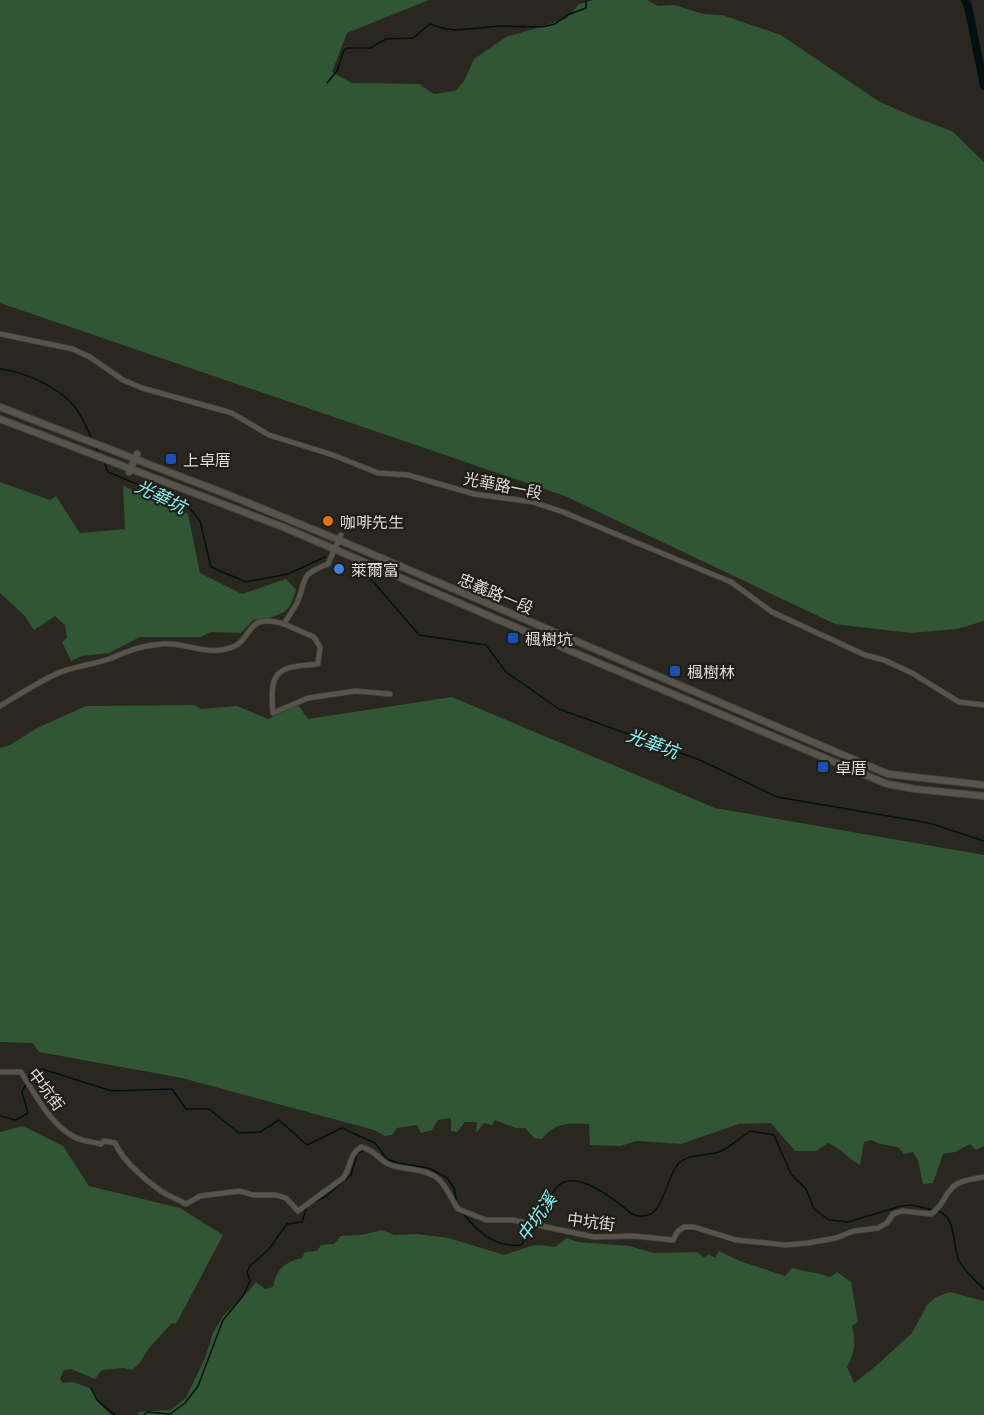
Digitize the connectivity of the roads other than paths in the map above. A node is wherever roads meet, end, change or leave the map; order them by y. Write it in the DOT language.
graph roads {
  1 [pos="0,334"];
  2 [pos="0,407"];
  3 [pos="0,419"];
  4 [pos="136,456"];
  5 [pos="130,470"];
  6 [pos="340,537"];
  7 [pos="335,550"];
  8 [pos="494,604"];
  9 [pos="487,618"];
  10 [pos="284,624"];
  11 [pos="659,675"];
  12 [pos="654,688"];
  13 [pos="390,694"];
  14 [pos="984,705"];
  15 [pos="0,706"];
  16 [pos="984,785"];
  17 [pos="984,796"];
  18 [pos="0,1072"];
  19 [pos="984,1177"];
  1 -- 14 [label="street, 光華路一段"];
  2 -- 4 [label="main road, 忠義路一段"];
  3 -- 5 [label="main road, 忠義路一段"];
  4 -- 5 [label="main road"];
  4 -- 6 [label="main road, 忠義路一段"];
  5 -- 7 [label="main road, 忠義路一段"];
  6 -- 7 [label="street"];
  6 -- 8 [label="main road, 忠義路一段"];
  7 -- 9 [label="main road, 忠義路一段"];
  7 -- 10 [label="street"];
  8 -- 9 [label="main road"];
  8 -- 11 [label="main road, 忠義路一段"];
  9 -- 12 [label="main road, 忠義路一段"];
  10 -- 13 [label="street"];
  10 -- 15 [label="street"];
  11 -- 12 [label="main road"];
  11 -- 16 [label="main road, 忠義路一段"];
  12 -- 17 [label="main road, 忠義路一段"];
  18 -- 19 [label="street, 中坑街"];
}
